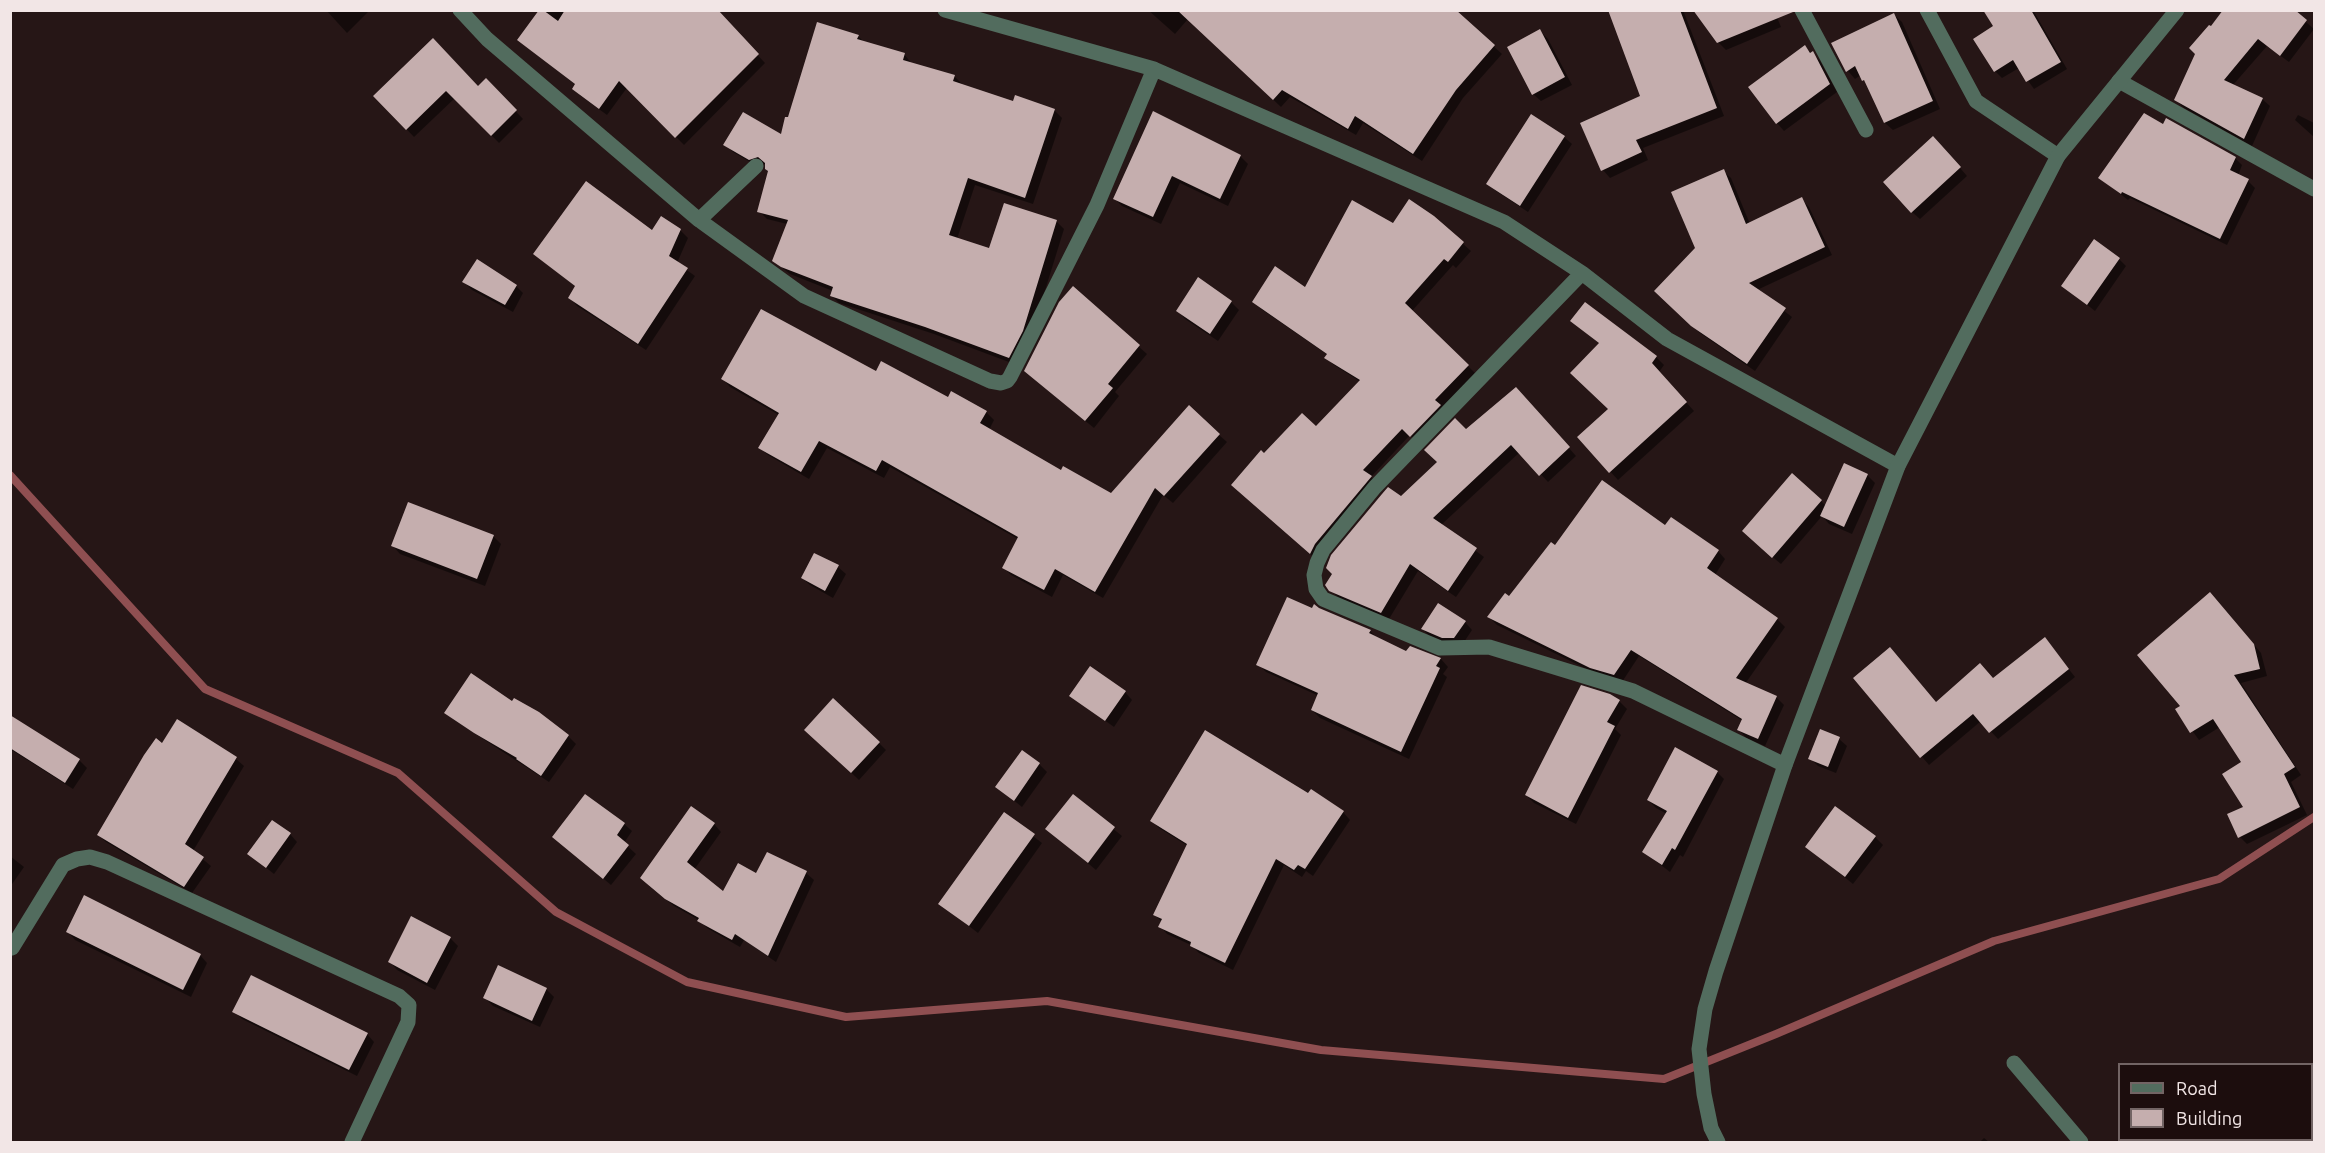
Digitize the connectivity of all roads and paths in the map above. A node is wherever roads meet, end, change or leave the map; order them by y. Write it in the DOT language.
graph roads {
  1 [pos="460,10"];
  2 [pos="945,10"];
  3 [pos="1802,10"];
  4 [pos="1927,10"];
  5 [pos="2177,10"];
  6 [pos="1154,69"];
  7 [pos="2119,81"];
  8 [pos="1866,130"];
  9 [pos="2058,156"];
  10 [pos="756,166"];
  11 [pos="2314,189"];
  12 [pos="699,220"];
  13 [pos="1582,273"];
  14 [pos="1898,466"];
  15 [pos="1785,765"];
  16 [pos="11,948"];
  17 [pos="2014,1063"];
  18 [pos="352,1143"];
  19 [pos="1718,1143"];
  20 [pos="2081,1143"];
  1 -- 12 [label="street"];
  2 -- 6 [label="street"];
  3 -- 8 [label="street"];
  4 -- 9 [label="street"];
  5 -- 7 [label="street"];
  6 -- 12 [label="street"];
  6 -- 13 [label="street"];
  7 -- 9 [label="street"];
  7 -- 11 [label="street"];
  9 -- 14 [label="street"];
  10 -- 12 [label="street"];
  13 -- 14 [label="street"];
  13 -- 15 [label="street"];
  14 -- 15 [label="street"];
  15 -- 19 [label="street"];
  16 -- 18 [label="street"];
  17 -- 20 [label="street"];
}
